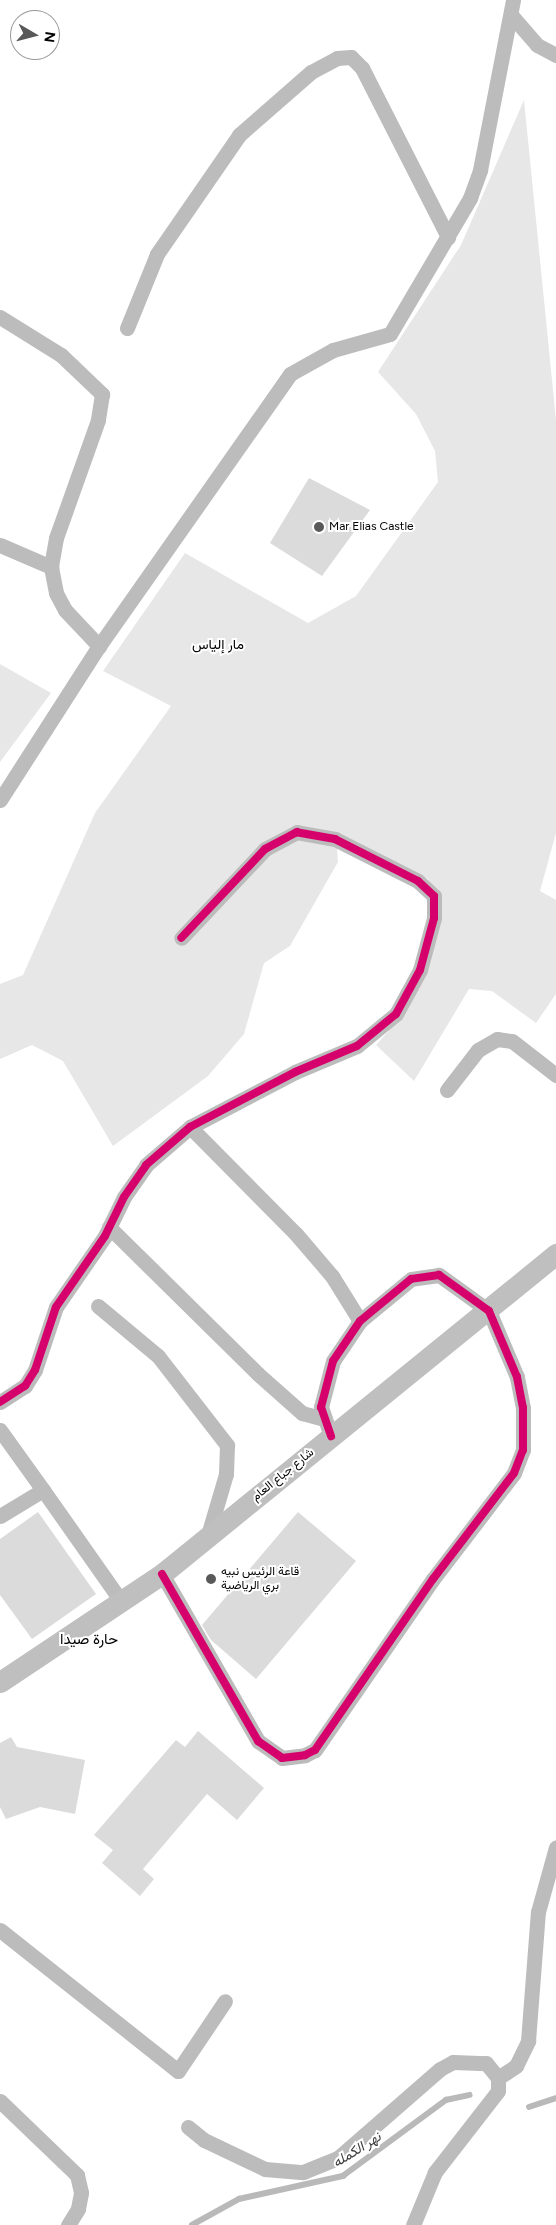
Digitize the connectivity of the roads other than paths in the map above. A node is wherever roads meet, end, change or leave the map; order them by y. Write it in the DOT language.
graph roads {
  1 [pos="513,0"];
  2 [pos="511,15"];
  3 [pos="556,55"];
  4 [pos="448,238"];
  5 [pos="0,317"];
  6 [pos="127,328"];
  7 [pos="0,545"];
  8 [pos="51,567"];
  9 [pos="99,646"];
  10 [pos="0,800"];
  11 [pos="181,938"];
  12 [pos="556,1076"];
  13 [pos="447,1090"];
  14 [pos="190,1127"];
  15 [pos="109,1226"];
  16 [pos="556,1254"];
  17 [pos="98,1306"];
  18 [pos="489,1311"];
  19 [pos="360,1321"];
  20 [pos="0,1402"];
  21 [pos="327,1427"];
  22 [pos="0,1430"];
  23 [pos="43,1490"];
  24 [pos="0,1516"];
  25 [pos="208,1535"];
  26 [pos="162,1574"];
  27 [pos="121,1600"];
  28 [pos="0,1682"];
  29 [pos="556,1847"];
  30 [pos="0,1930"];
  31 [pos="225,2001"];
  32 [pos="498,2078"];
  33 [pos="0,2101"];
  34 [pos="188,2127"];
  35 [pos="68,2225"];
  36 [pos="413,2225"];
  1 -- 2 [label="street"];
  2 -- 3 [label="street"];
  2 -- 4 [label="street"];
  4 -- 6 [label="street"];
  4 -- 9 [label="street"];
  5 -- 8 [label="street"];
  7 -- 8 [label="street"];
  8 -- 9 [label="street"];
  9 -- 10 [label="street"];
  11 -- 14 [label="street"];
  12 -- 13 [label="street"];
  14 -- 15 [label="street"];
  14 -- 19 [label="street"];
  15 -- 20 [label="street"];
  15 -- 21 [label="street"];
  16 -- 18 [label="main road, شارع جباع العام"];
  17 -- 25 [label="street"];
  18 -- 19 [label="street"];
  18 -- 21 [label="main road, شارع جباع العام"];
  18 -- 26 [label="street"];
  19 -- 21 [label="street"];
  21 -- 25 [label="main road, شارع جباع العام"];
  22 -- 23 [label="street"];
  23 -- 24 [label="street"];
  23 -- 27 [label="street"];
  25 -- 26 [label="main road, شارع جباع العام"];
  26 -- 27 [label="main road, شارع جباع العام"];
  27 -- 28 [label="main road, شارع جباع العام"];
  29 -- 32 [label="street"];
  30 -- 31 [label="street"];
  32 -- 34 [label="street"];
  32 -- 36 [label="street"];
  33 -- 35 [label="street"];
}
